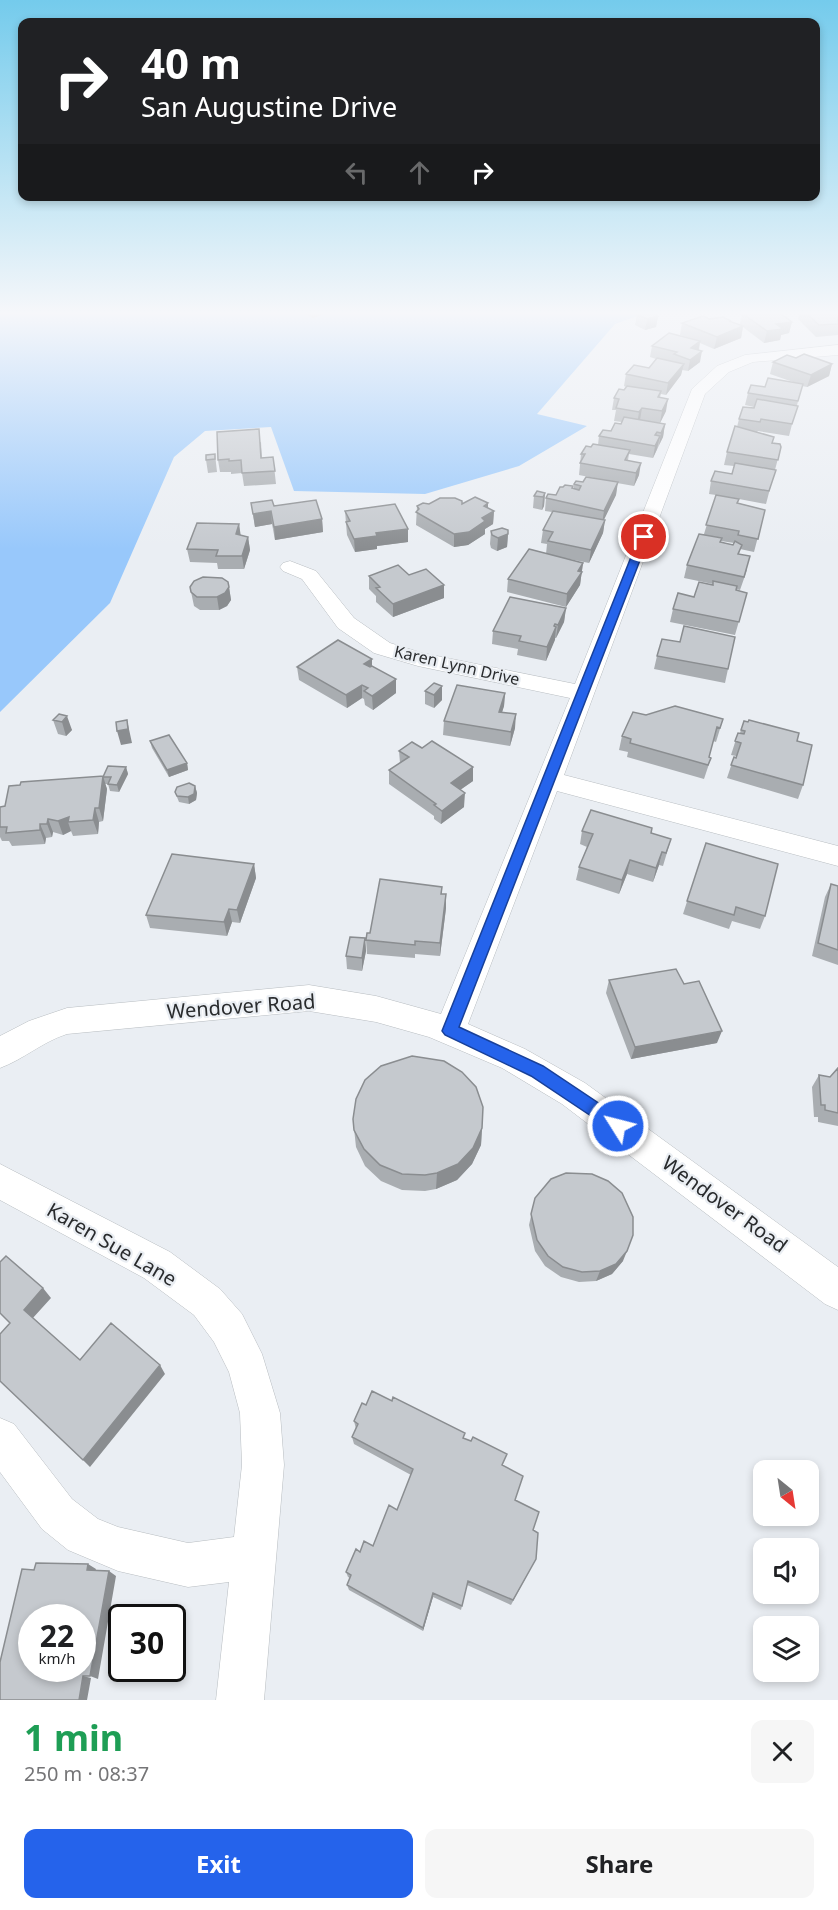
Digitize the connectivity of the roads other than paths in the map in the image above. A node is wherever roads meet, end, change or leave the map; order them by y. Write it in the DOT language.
graph roads {
  1 [pos="700,390"];
  2 [pos="290,567"];
  3 [pos="583,693"];
  4 [pos="550,780"];
  5 [pos="838,856"];
  6 [pos="450,1031"];
  7 [pos="0,1054"];
  8 [pos="0,1181"];
  9 [pos="838,1291"];
  10 [pos="0,1438"];
  11 [pos="254,1557"];
  12 [pos="240,1700"];
  1 -- 3 [label="street"];
  2 -- 3 [label="street, Karen Lynn Drive"];
  3 -- 4 [label="street"];
  4 -- 5 [label="street"];
  4 -- 6 [label="street"];
  6 -- 7 [label="street, Wendover Road"];
  6 -- 9 [label="street, Wendover Road"];
  8 -- 11 [label="street, Karen Sue Lane"];
  10 -- 11 [label="street"];
  11 -- 12 [label="street, Karen Sue Lane"];
}
